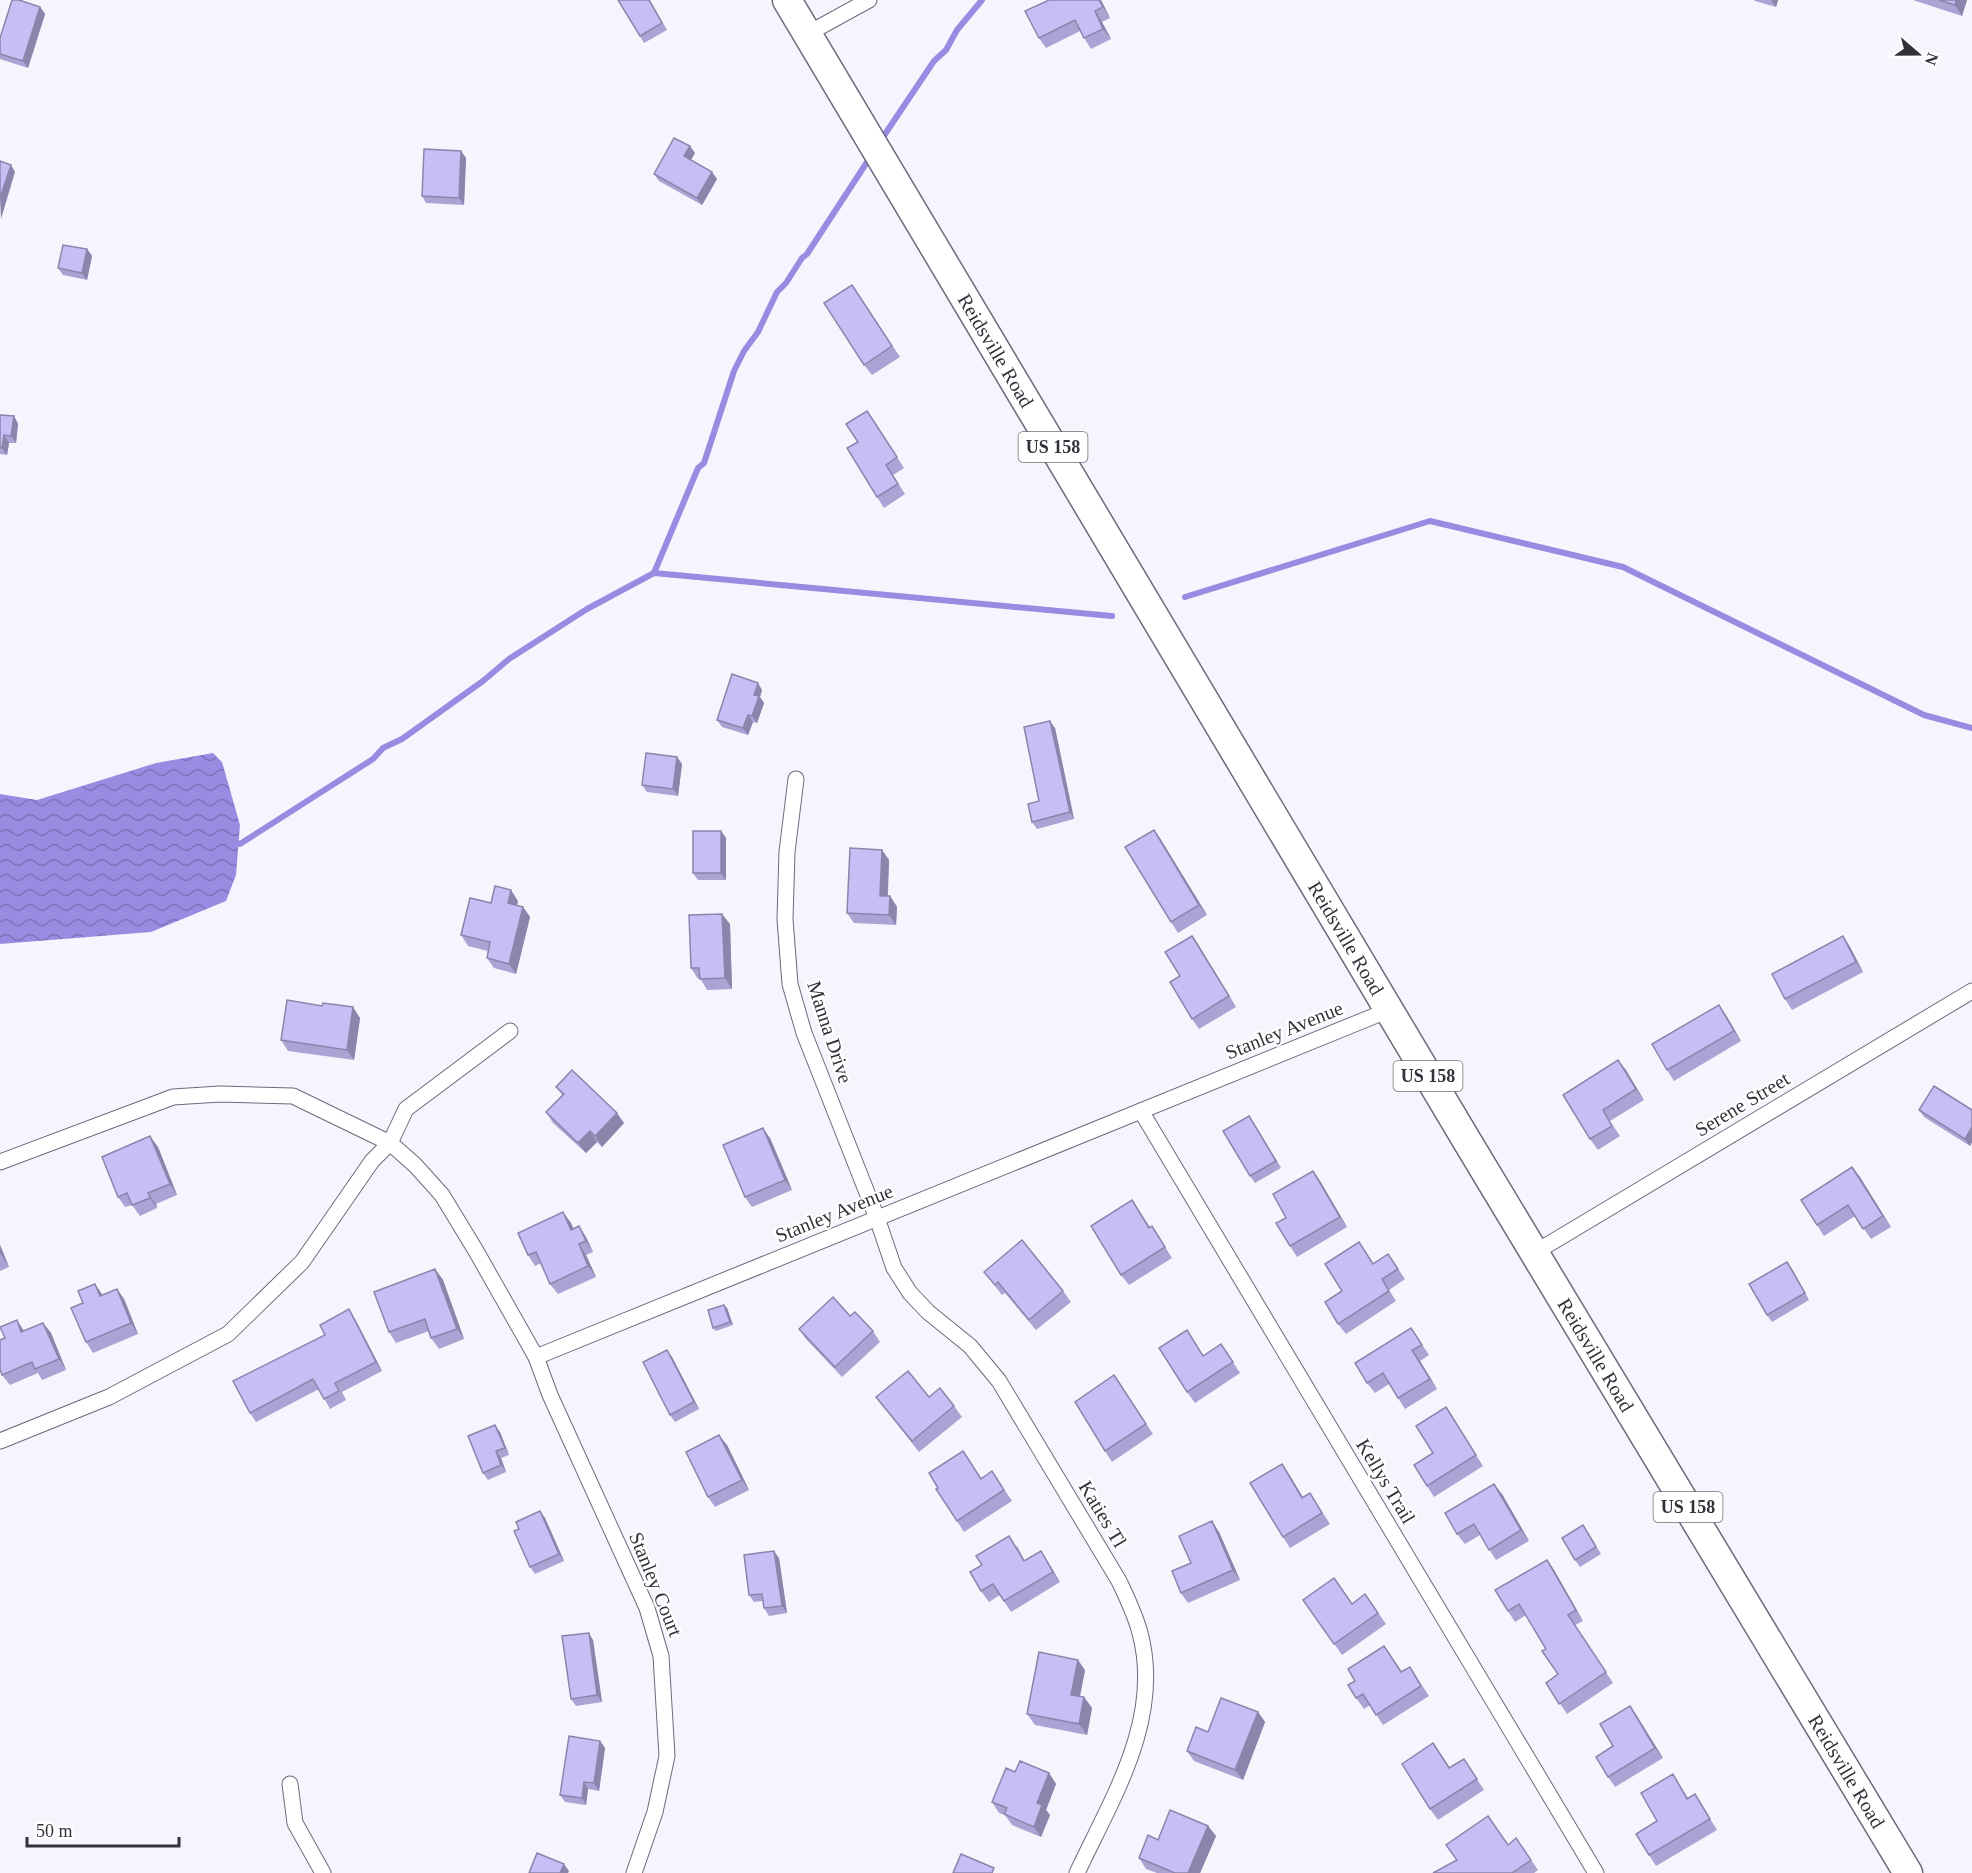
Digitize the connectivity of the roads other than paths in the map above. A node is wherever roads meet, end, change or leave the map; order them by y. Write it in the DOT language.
graph roads {
  1 [pos="787,0"];
  2 [pos="869,0"];
  3 [pos="807,34"];
  4 [pos="796,779"];
  5 [pos="1972,991"];
  6 [pos="1389,1010"];
  7 [pos="510,1031"];
  8 [pos="1141,1111"];
  9 [pos="390,1143"];
  10 [pos="0,1162"];
  11 [pos="877,1218"];
  12 [pos="1534,1253"];
  13 [pos="536,1357"];
  14 [pos="0,1441"];
  15 [pos="290,1784"];
  16 [pos="323,1873"];
  17 [pos="634,1873"];
  18 [pos="1077,1873"];
  19 [pos="1596,1873"];
  20 [pos="1908,1873"];
  1 -- 3 [label="highway, Reidsville Road / US 158"];
  2 -- 3 [label="street"];
  3 -- 6 [label="highway, Reidsville Road / US 158"];
  4 -- 11 [label="street, Manna Drive"];
  5 -- 12 [label="street, Serene Street"];
  6 -- 8 [label="street, Stanley Avenue"];
  6 -- 12 [label="highway, Reidsville Road / US 158"];
  7 -- 9 [label="street"];
  8 -- 11 [label="street, Stanley Avenue"];
  8 -- 19 [label="street, Kellys Trail"];
  9 -- 10 [label="street"];
  9 -- 13 [label="street"];
  9 -- 14 [label="street"];
  11 -- 13 [label="street, Stanley Avenue"];
  11 -- 18 [label="street, Katies Tl"];
  12 -- 20 [label="highway, Reidsville Road / US 158"];
  13 -- 17 [label="street, Stanley Court"];
  15 -- 16 [label="street"];
}
